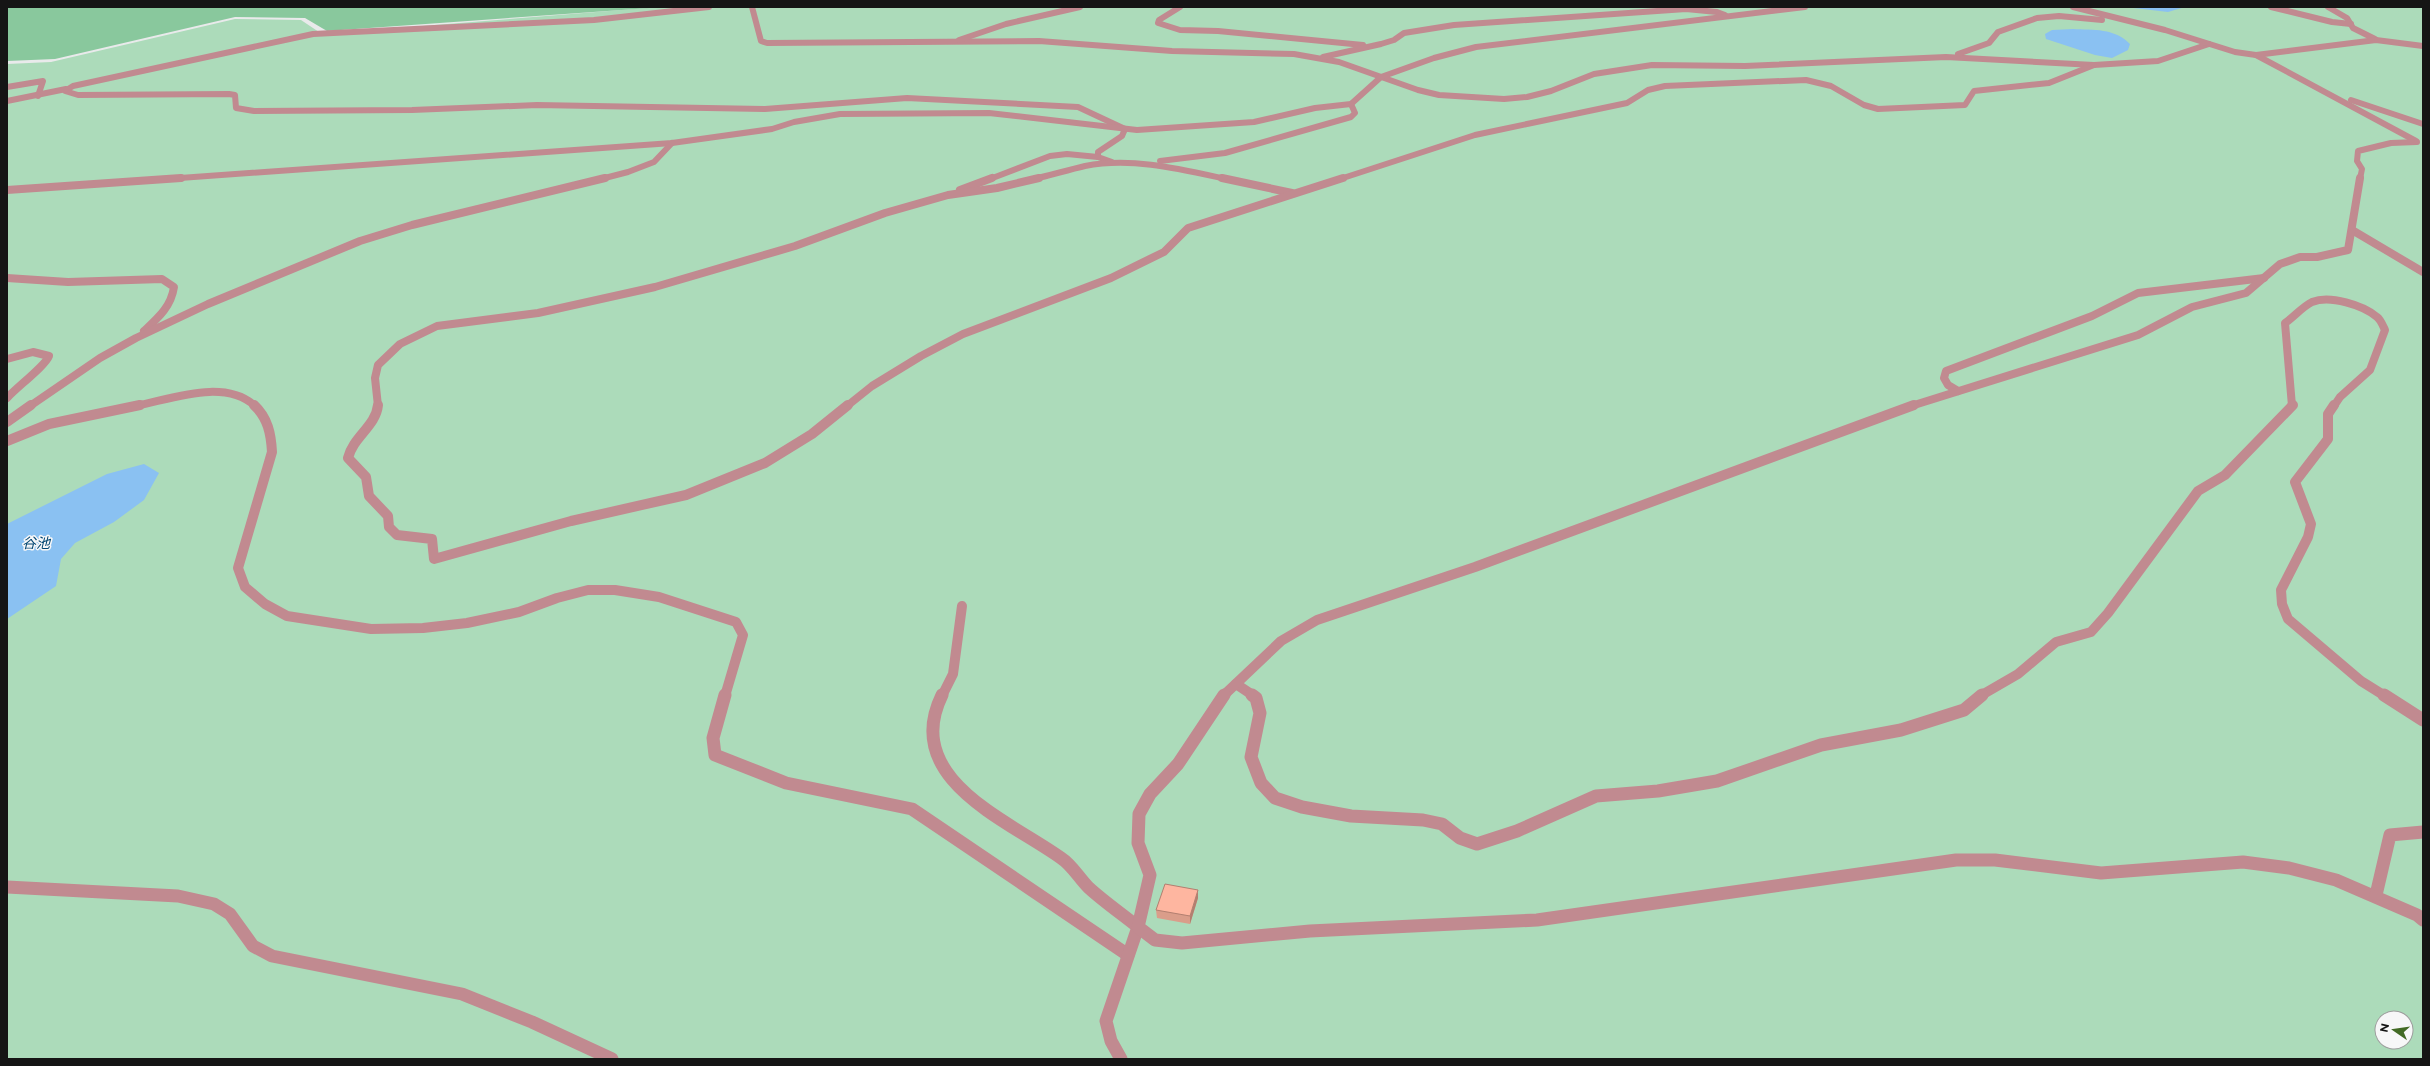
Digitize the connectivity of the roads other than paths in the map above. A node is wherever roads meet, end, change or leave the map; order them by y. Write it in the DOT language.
graph roads {
  1 [pos="709,7"];
  2 [pos="752,7"];
  3 [pos="1080,7"];
  4 [pos="1180,7"];
  5 [pos="1805,7"];
  6 [pos="2073,7"];
  7 [pos="2271,7"];
  8 [pos="2328,7"];
  9 [pos="1728,16"];
  10 [pos="2141,23"];
  11 [pos="2351,24"];
  12 [pos="2376,40"];
  13 [pos="957,41"];
  14 [pos="1381,44"];
  15 [pos="2209,44"];
  16 [pos="2423,46"];
  17 [pos="2256,56"];
  18 [pos="1946,57"];
  19 [pos="1320,58"];
  20 [pos="2094,65"];
  21 [pos="1381,77"];
  22 [pos="7,87"];
  23 [pos="66,89"];
  24 [pos="2334,95"];
  25 [pos="38,96"];
  26 [pos="7,102"];
  27 [pos="1351,104"];
  28 [pos="2423,124"];
  29 [pos="1125,129"];
  30 [pos="672,143"];
  31 [pos="2420,143"];
  32 [pos="1098,157"];
  33 [pos="1116,163"];
  34 [pos="1144,164"];
  35 [pos="7,190"];
  36 [pos="1292,193"];
  37 [pos="948,195"];
  38 [pos="2352,230"];
  39 [pos="2423,272"];
  40 [pos="7,278"];
  41 [pos="2264,278"];
  42 [pos="136,338"];
  43 [pos="7,359"];
  44 [pos="1958,391"];
  45 [pos="7,398"];
  46 [pos="7,422"];
  47 [pos="7,440"];
  48 [pos="962,606"];
  49 [pos="1236,684"];
  50 [pos="2405,710"];
  51 [pos="2423,712"];
  52 [pos="2423,720"];
  53 [pos="2423,832"];
  54 [pos="7,887"];
  55 [pos="2376,895"];
  56 [pos="2423,920"];
  57 [pos="1138,928"];
  58 [pos="1128,955"];
  59 [pos="612,1059"];
  60 [pos="1120,1059"];
  1 -- 23 [label="lane"];
  2 -- 13 [label="lane"];
  3 -- 13 [label="lane"];
  4 -- 14 [label="lane"];
  5 -- 9 [label="lane"];
  6 -- 10 [label="lane"];
  7 -- 11 [label="lane"];
  8 -- 11 [label="lane"];
  9 -- 14 [label="lane"];
  9 -- 21 [label="lane"];
  10 -- 15 [label="lane"];
  10 -- 18 [label="lane"];
  11 -- 12 [label="lane"];
  12 -- 16 [label="lane"];
  12 -- 17 [label="lane"];
  13 -- 19 [label="lane"];
  14 -- 19 [label="lane"];
  15 -- 17 [label="lane"];
  15 -- 20 [label="lane"];
  17 -- 24 [label="lane"];
  18 -- 20 [label="lane"];
  18 -- 21 [label="lane"];
  19 -- 21 [label="lane"];
  20 -- 36 [label="lane"];
  21 -- 27 [label="lane"];
  22 -- 25 [label="lane"];
  23 -- 25 [label="lane"];
  23 -- 29 [label="lane"];
  24 -- 28 [label="lane"];
  24 -- 31 [label="lane"];
  25 -- 26 [label="lane"];
  27 -- 29 [label="lane"];
  27 -- 34 [label="lane"];
  29 -- 30 [label="lane"];
  29 -- 32 [label="lane"];
  30 -- 35 [label="lane"];
  30 -- 42 [label="lane"];
  31 -- 38 [label="lane"];
  32 -- 33 [label="lane"];
  32 -- 37 [label="lane"];
  33 -- 34 [label="lane"];
  33 -- 37 [label="lane"];
  34 -- 36 [label="lane"];
  36 -- 37 [label="lane"];
  38 -- 39 [label="lane"];
  38 -- 41 [label="lane"];
  40 -- 42 [label="lane"];
  41 -- 44 [label="lane"];
  41 -- 44 [label="lane"];
  42 -- 46 [label="lane"];
  43 -- 45 [label="lane"];
  44 -- 49 [label="lane"];
  47 -- 58 [label="lane"];
  48 -- 57 [label="lane"];
  49 -- 50 [label="lane"];
  49 -- 57 [label="lane"];
  50 -- 51 [label="lane"];
  50 -- 52 [label="lane"];
  53 -- 55 [label="lane"];
  54 -- 59 [label="lane"];
  55 -- 56 [label="lane"];
  55 -- 57 [label="lane"];
  57 -- 58 [label="lane"];
  58 -- 60 [label="lane"];
}
